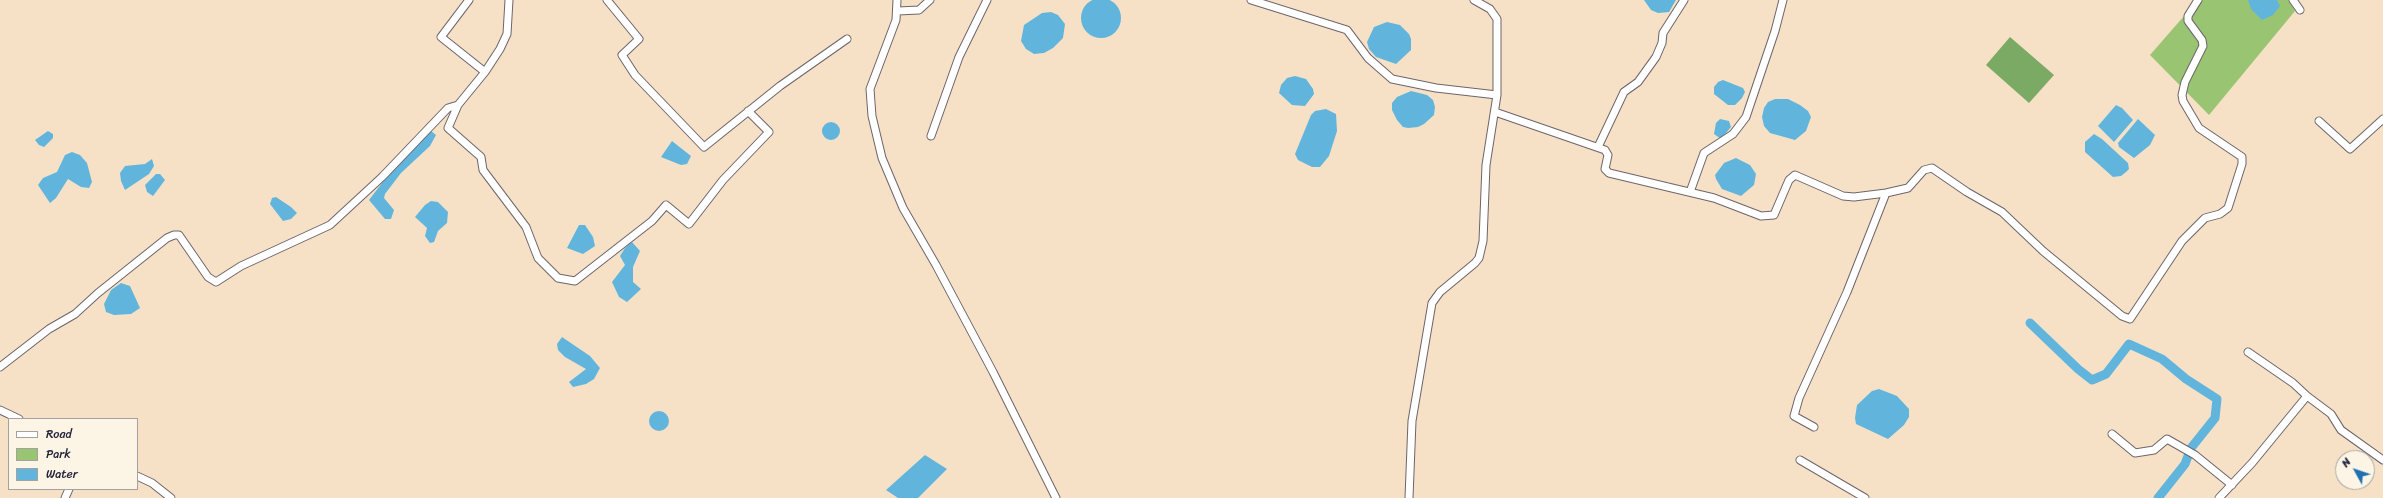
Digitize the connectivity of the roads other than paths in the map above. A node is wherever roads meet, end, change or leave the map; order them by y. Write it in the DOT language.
graph roads {
  1 [pos="469,0"];
  2 [pos="509,0"];
  3 [pos="607,0"];
  4 [pos="897,0"];
  5 [pos="930,0"];
  6 [pos="988,0"];
  7 [pos="1252,0"];
  8 [pos="1474,0"];
  9 [pos="1684,0"];
  10 [pos="1782,0"];
  11 [pos="2198,0"];
  12 [pos="2293,0"];
  13 [pos="2300,10"];
  14 [pos="898,11"];
  15 [pos="847,39"];
  16 [pos="484,72"];
  17 [pos="1497,95"];
  18 [pos="458,105"];
  19 [pos="748,111"];
  20 [pos="1495,112"];
  21 [pos="2383,119"];
  22 [pos="2319,121"];
  23 [pos="931,136"];
  24 [pos="1598,148"];
  25 [pos="1690,192"];
  26 [pos="1886,194"];
  27 [pos="2248,352"];
  28 [pos="0,367"];
  29 [pos="2307,396"];
  30 [pos="0,410"];
  31 [pos="17,418"];
  32 [pos="1814,427"];
  33 [pos="2112,434"];
  34 [pos="1800,460"];
  35 [pos="2383,460"];
  36 [pos="138,476"];
  37 [pos="2232,485"];
  38 [pos="171,498"];
  39 [pos="1056,498"];
  40 [pos="1408,498"];
  41 [pos="1865,498"];
  42 [pos="2219,498"];
  1 -- 16 [label="street"];
  2 -- 16 [label="street"];
  3 -- 19 [label="street"];
  4 -- 14 [label="street"];
  5 -- 14 [label="street"];
  6 -- 23 [label="street"];
  7 -- 17 [label="street"];
  8 -- 17 [label="street"];
  9 -- 24 [label="street"];
  10 -- 25 [label="street"];
  11 -- 26 [label="street"];
  12 -- 13 [label="street"];
  14 -- 39 [label="street"];
  15 -- 19 [label="street"];
  16 -- 18 [label="street"];
  17 -- 20 [label="street"];
  18 -- 19 [label="street"];
  18 -- 28 [label="street"];
  20 -- 24 [label="street"];
  20 -- 40 [label="street"];
  21 -- 22 [label="street"];
  24 -- 25 [label="street"];
  25 -- 26 [label="street"];
  26 -- 32 [label="street"];
  27 -- 29 [label="street"];
  29 -- 35 [label="street"];
  29 -- 37 [label="street"];
  30 -- 31 [label="street"];
  33 -- 37 [label="street"];
  34 -- 41 [label="street"];
  36 -- 38 [label="street"];
  37 -- 42 [label="street"];
}
